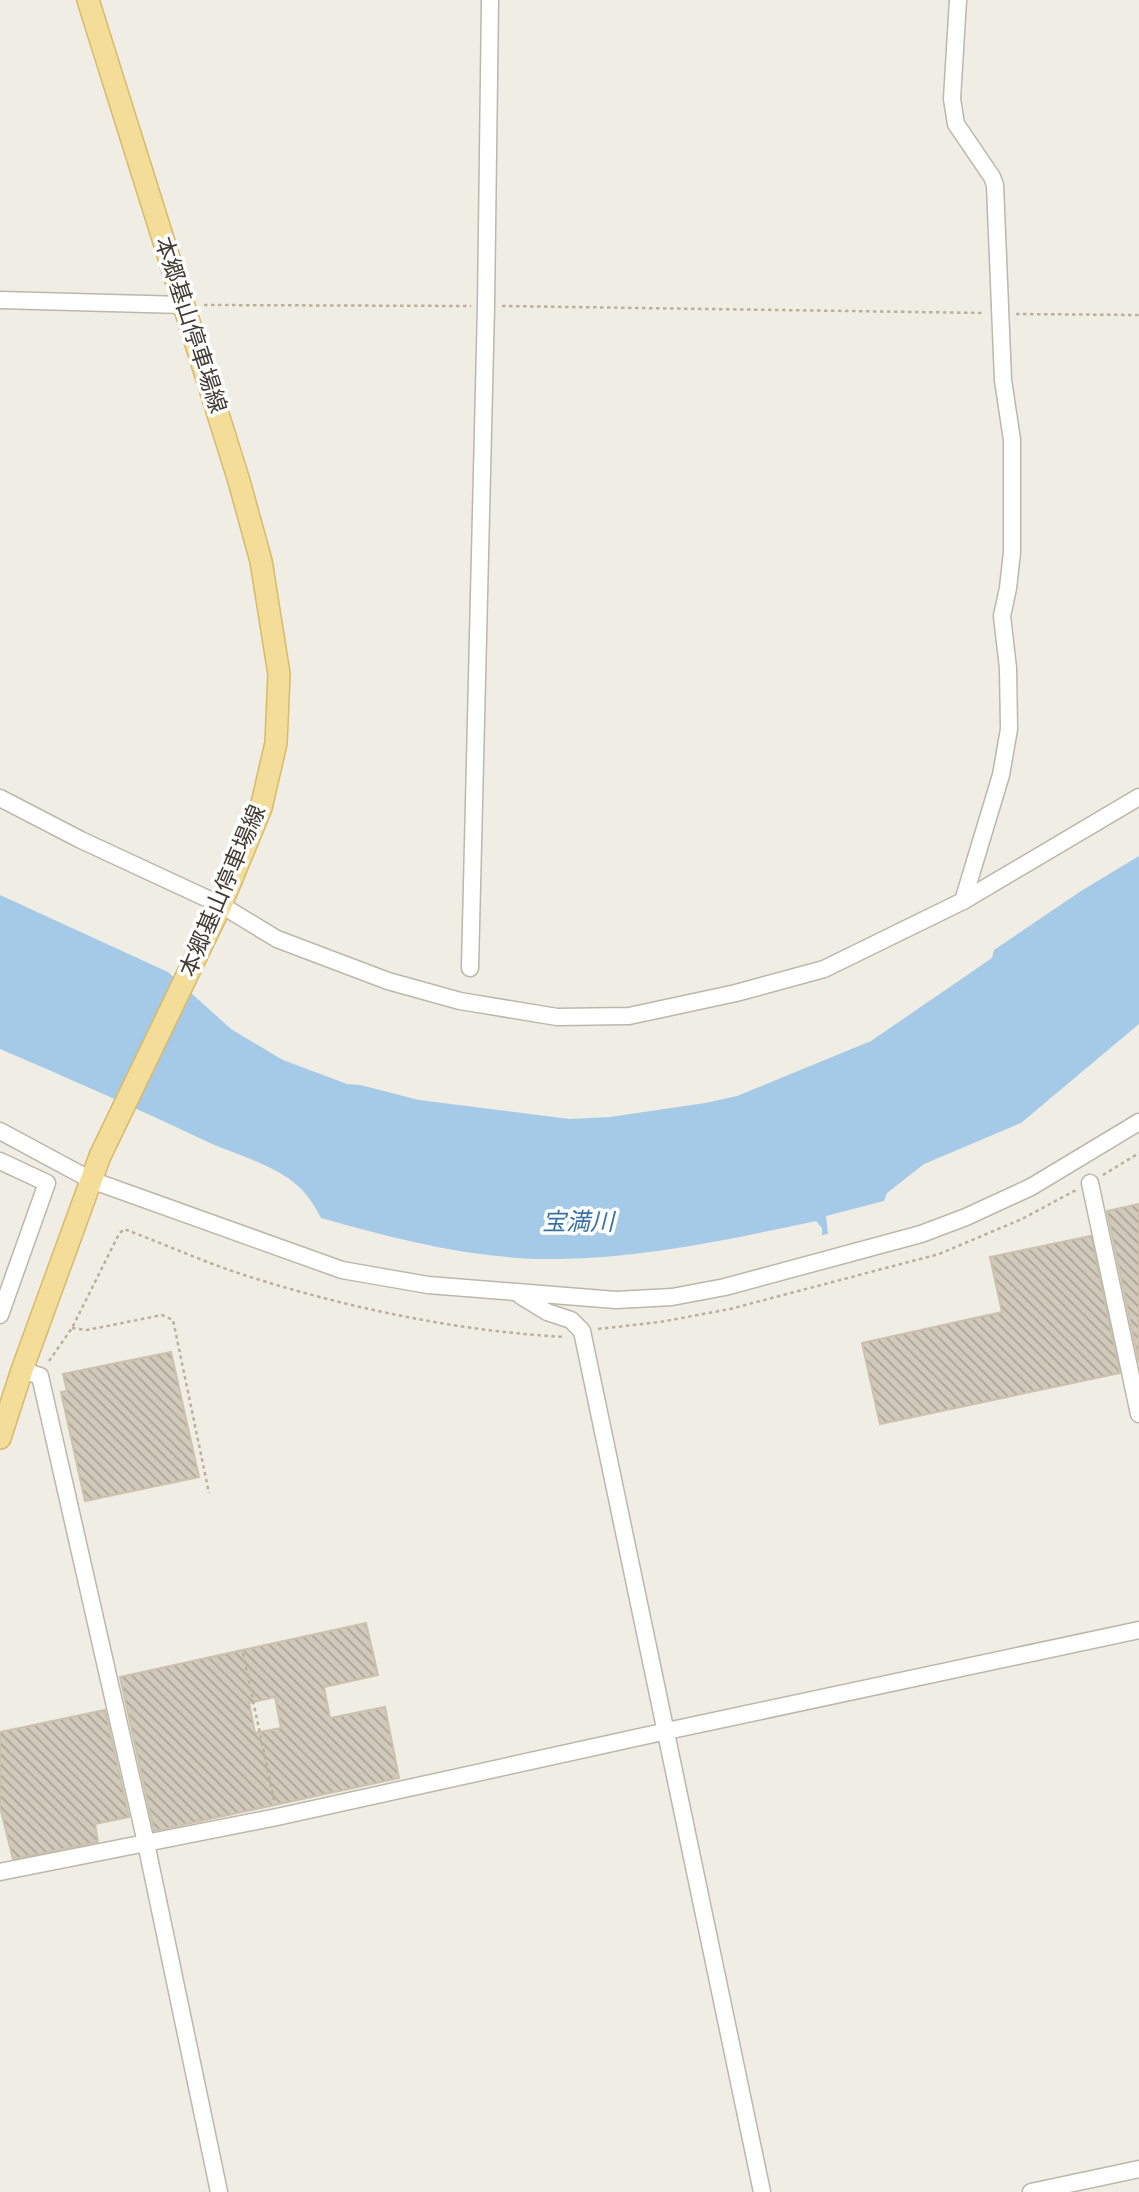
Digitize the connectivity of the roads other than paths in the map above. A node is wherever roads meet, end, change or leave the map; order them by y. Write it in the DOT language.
graph roads {
  1 [pos="88,0"];
  2 [pos="490,0"];
  3 [pos="958,0"];
  4 [pos="0,300"];
  5 [pos="184,305"];
  6 [pos="1139,797"];
  7 [pos="0,798"];
  8 [pos="963,901"];
  9 [pos="219,910"];
  10 [pos="470,968"];
  11 [pos="1139,1122"];
  12 [pos="0,1131"];
  13 [pos="0,1161"];
  14 [pos="91,1180"];
  15 [pos="1090,1183"];
  16 [pos="516,1293"];
  17 [pos="0,1315"];
  18 [pos="22,1370"];
  19 [pos="1139,1414"];
  20 [pos="0,1438"];
  21 [pos="1139,1630"];
  22 [pos="667,1731"];
  23 [pos="146,1843"];
  24 [pos="0,1872"];
  25 [pos="1139,2169"];
  26 [pos="219,2192"];
  27 [pos="762,2192"];
  28 [pos="1031,2192"];
  1 -- 5 [label="main road, 本郷基山停車場線"];
  2 -- 10 [label="street"];
  3 -- 8 [label="street"];
  4 -- 5 [label="street"];
  5 -- 9 [label="main road, 本郷基山停車場線"];
  6 -- 8 [label="street"];
  7 -- 9 [label="street"];
  8 -- 9 [label="street"];
  9 -- 14 [label="main road, 本郷基山停車場線"];
  11 -- 16 [label="street"];
  12 -- 14 [label="street"];
  13 -- 17 [label="street"];
  14 -- 16 [label="street"];
  14 -- 18 [label="main road, 本郷基山停車場線"];
  15 -- 19 [label="street"];
  16 -- 22 [label="street"];
  18 -- 20 [label="main road, 本郷基山停車場線"];
  18 -- 23 [label="street"];
  21 -- 22 [label="street"];
  22 -- 23 [label="street"];
  22 -- 27 [label="street"];
  23 -- 24 [label="street"];
  23 -- 26 [label="street"];
  25 -- 28 [label="street"];
}
